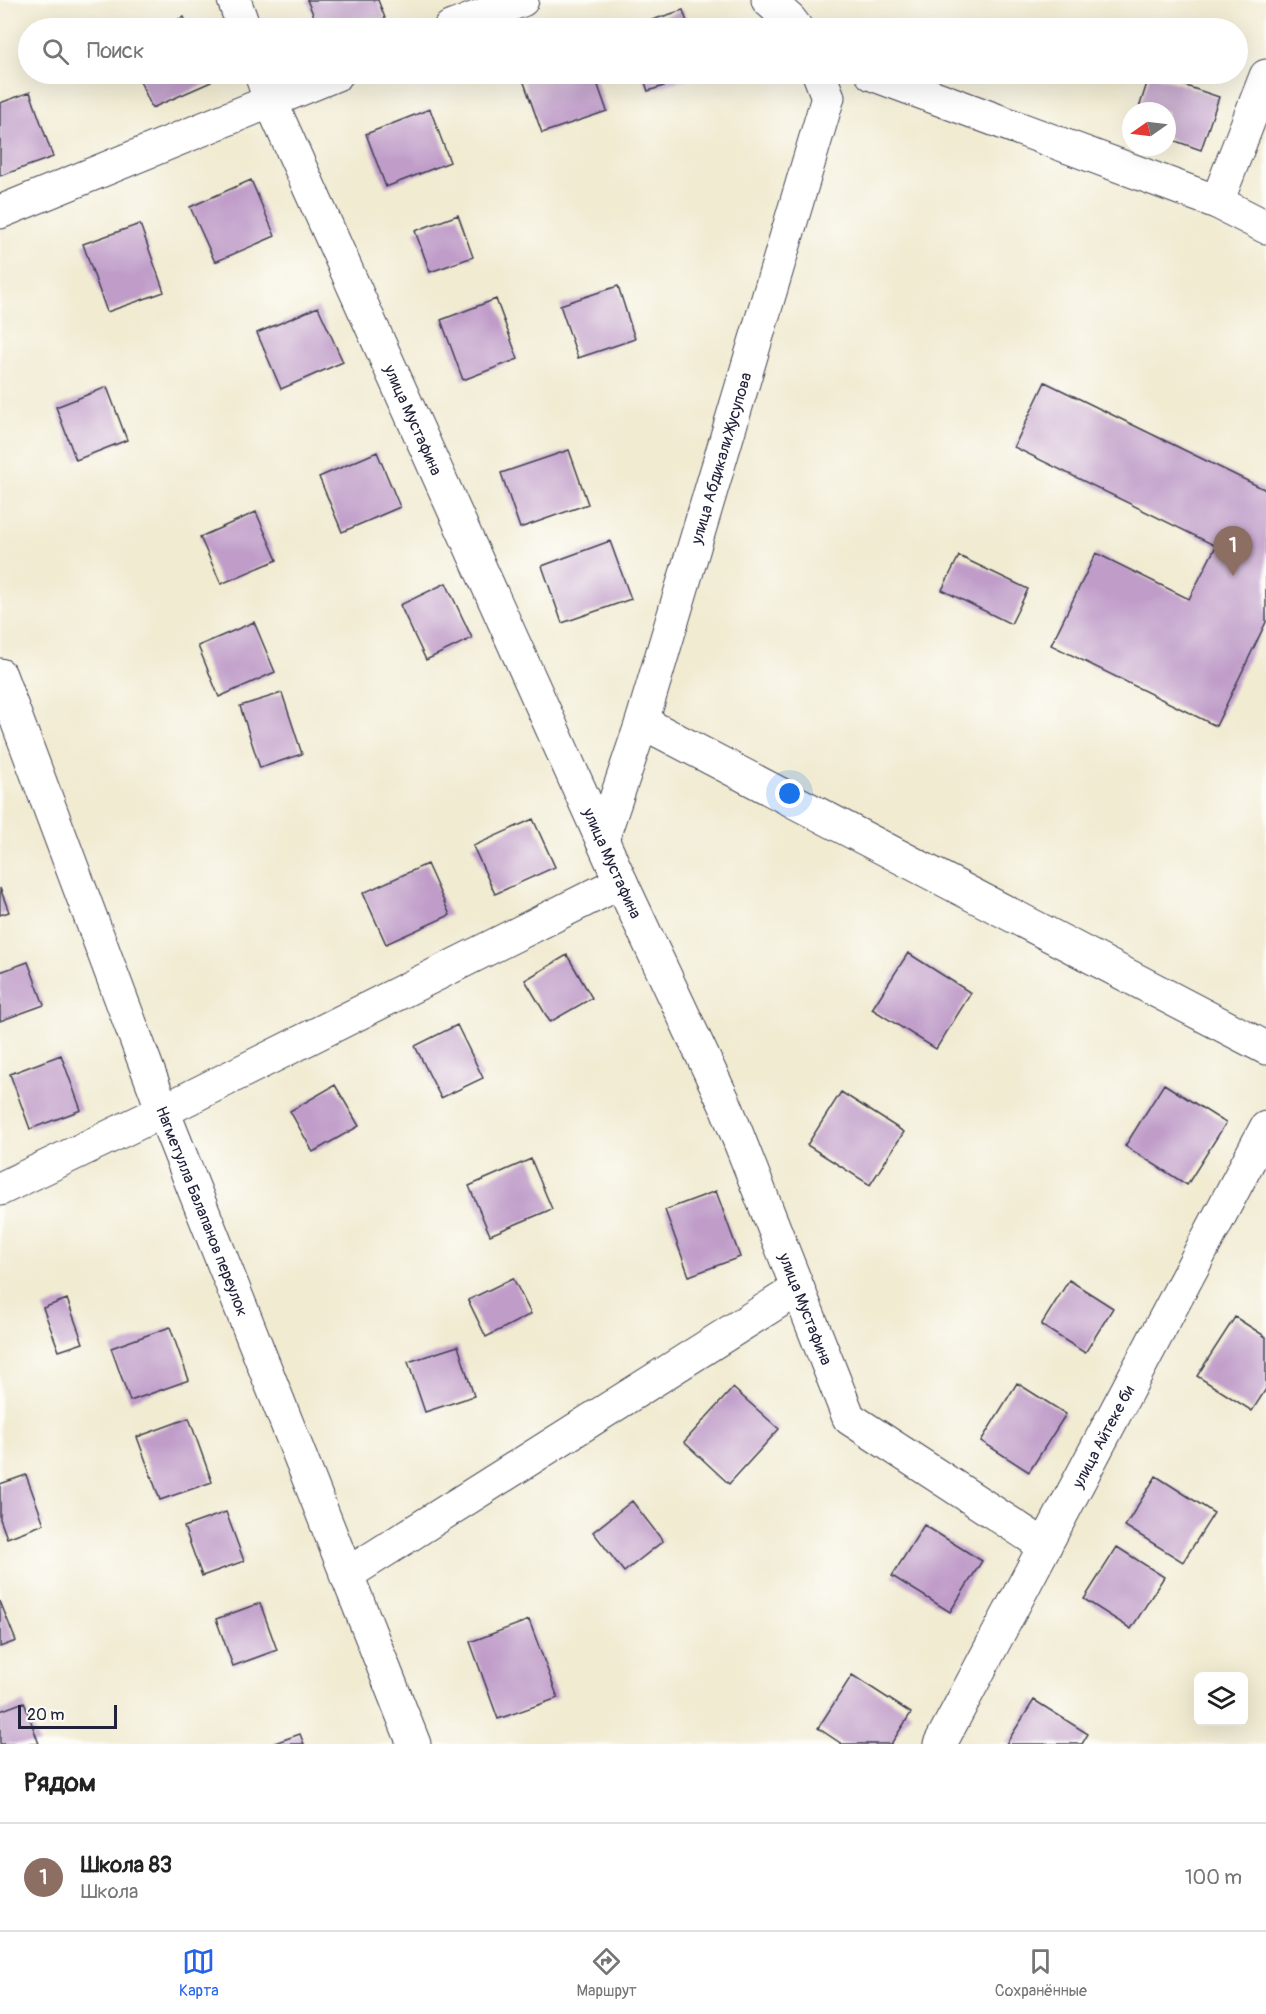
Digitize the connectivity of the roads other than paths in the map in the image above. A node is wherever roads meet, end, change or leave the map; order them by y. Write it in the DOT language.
graph roads {
  1 [pos="234,0"];
  2 [pos="522,0"];
  3 [pos="768,0"];
  4 [pos="240,18"];
  5 [pos="476,18"];
  6 [pos="788,18"];
  7 [pos="1266,76"];
  8 [pos="282,84"];
  9 [pos="823,84"];
  10 [pos="899,84"];
  11 [pos="266,87"];
  12 [pos="1217,202"];
  13 [pos="0,212"];
  14 [pos="1266,227"];
  15 [pos="0,675"];
  16 [pos="642,722"];
  17 [pos="602,840"];
  18 [pos="621,882"];
  19 [pos="1266,1048"];
  20 [pos="163,1111"];
  21 [pos="1266,1128"];
  22 [pos="0,1189"];
  23 [pos="798,1289"];
  24 [pos="1045,1546"];
  25 [pos="346,1575"];
  26 [pos="414,1744"];
  27 [pos="940,1744"];
  1 -- 4 [label="street"];
  2 -- 5 [label="street"];
  3 -- 6 [label="street"];
  7 -- 12 [label="street"];
  8 -- 11 [label="street"];
  9 -- 16 [label="street, улица Абдикали Жусупова"];
  10 -- 12 [label="street"];
  11 -- 13 [label="street"];
  11 -- 17 [label="street, улица Мустафина"];
  12 -- 14 [label="street"];
  15 -- 20 [label="street, Нагметулла Балапанов переулок"];
  16 -- 17 [label="street, улица Абдикали Жусупова"];
  16 -- 19 [label="street"];
  17 -- 18 [label="street, улица Мустафина"];
  18 -- 20 [label="street"];
  18 -- 23 [label="street, улица Мустафина"];
  20 -- 22 [label="street"];
  20 -- 25 [label="street, Нагметулла Балапанов переулок"];
  21 -- 24 [label="street, улица Айтеке би"];
  23 -- 24 [label="street, улица Мустафина"];
  23 -- 25 [label="street"];
  24 -- 27 [label="street, улица Айтеке би"];
  25 -- 26 [label="street, Нагметулла Балапанов переулок"];
}
